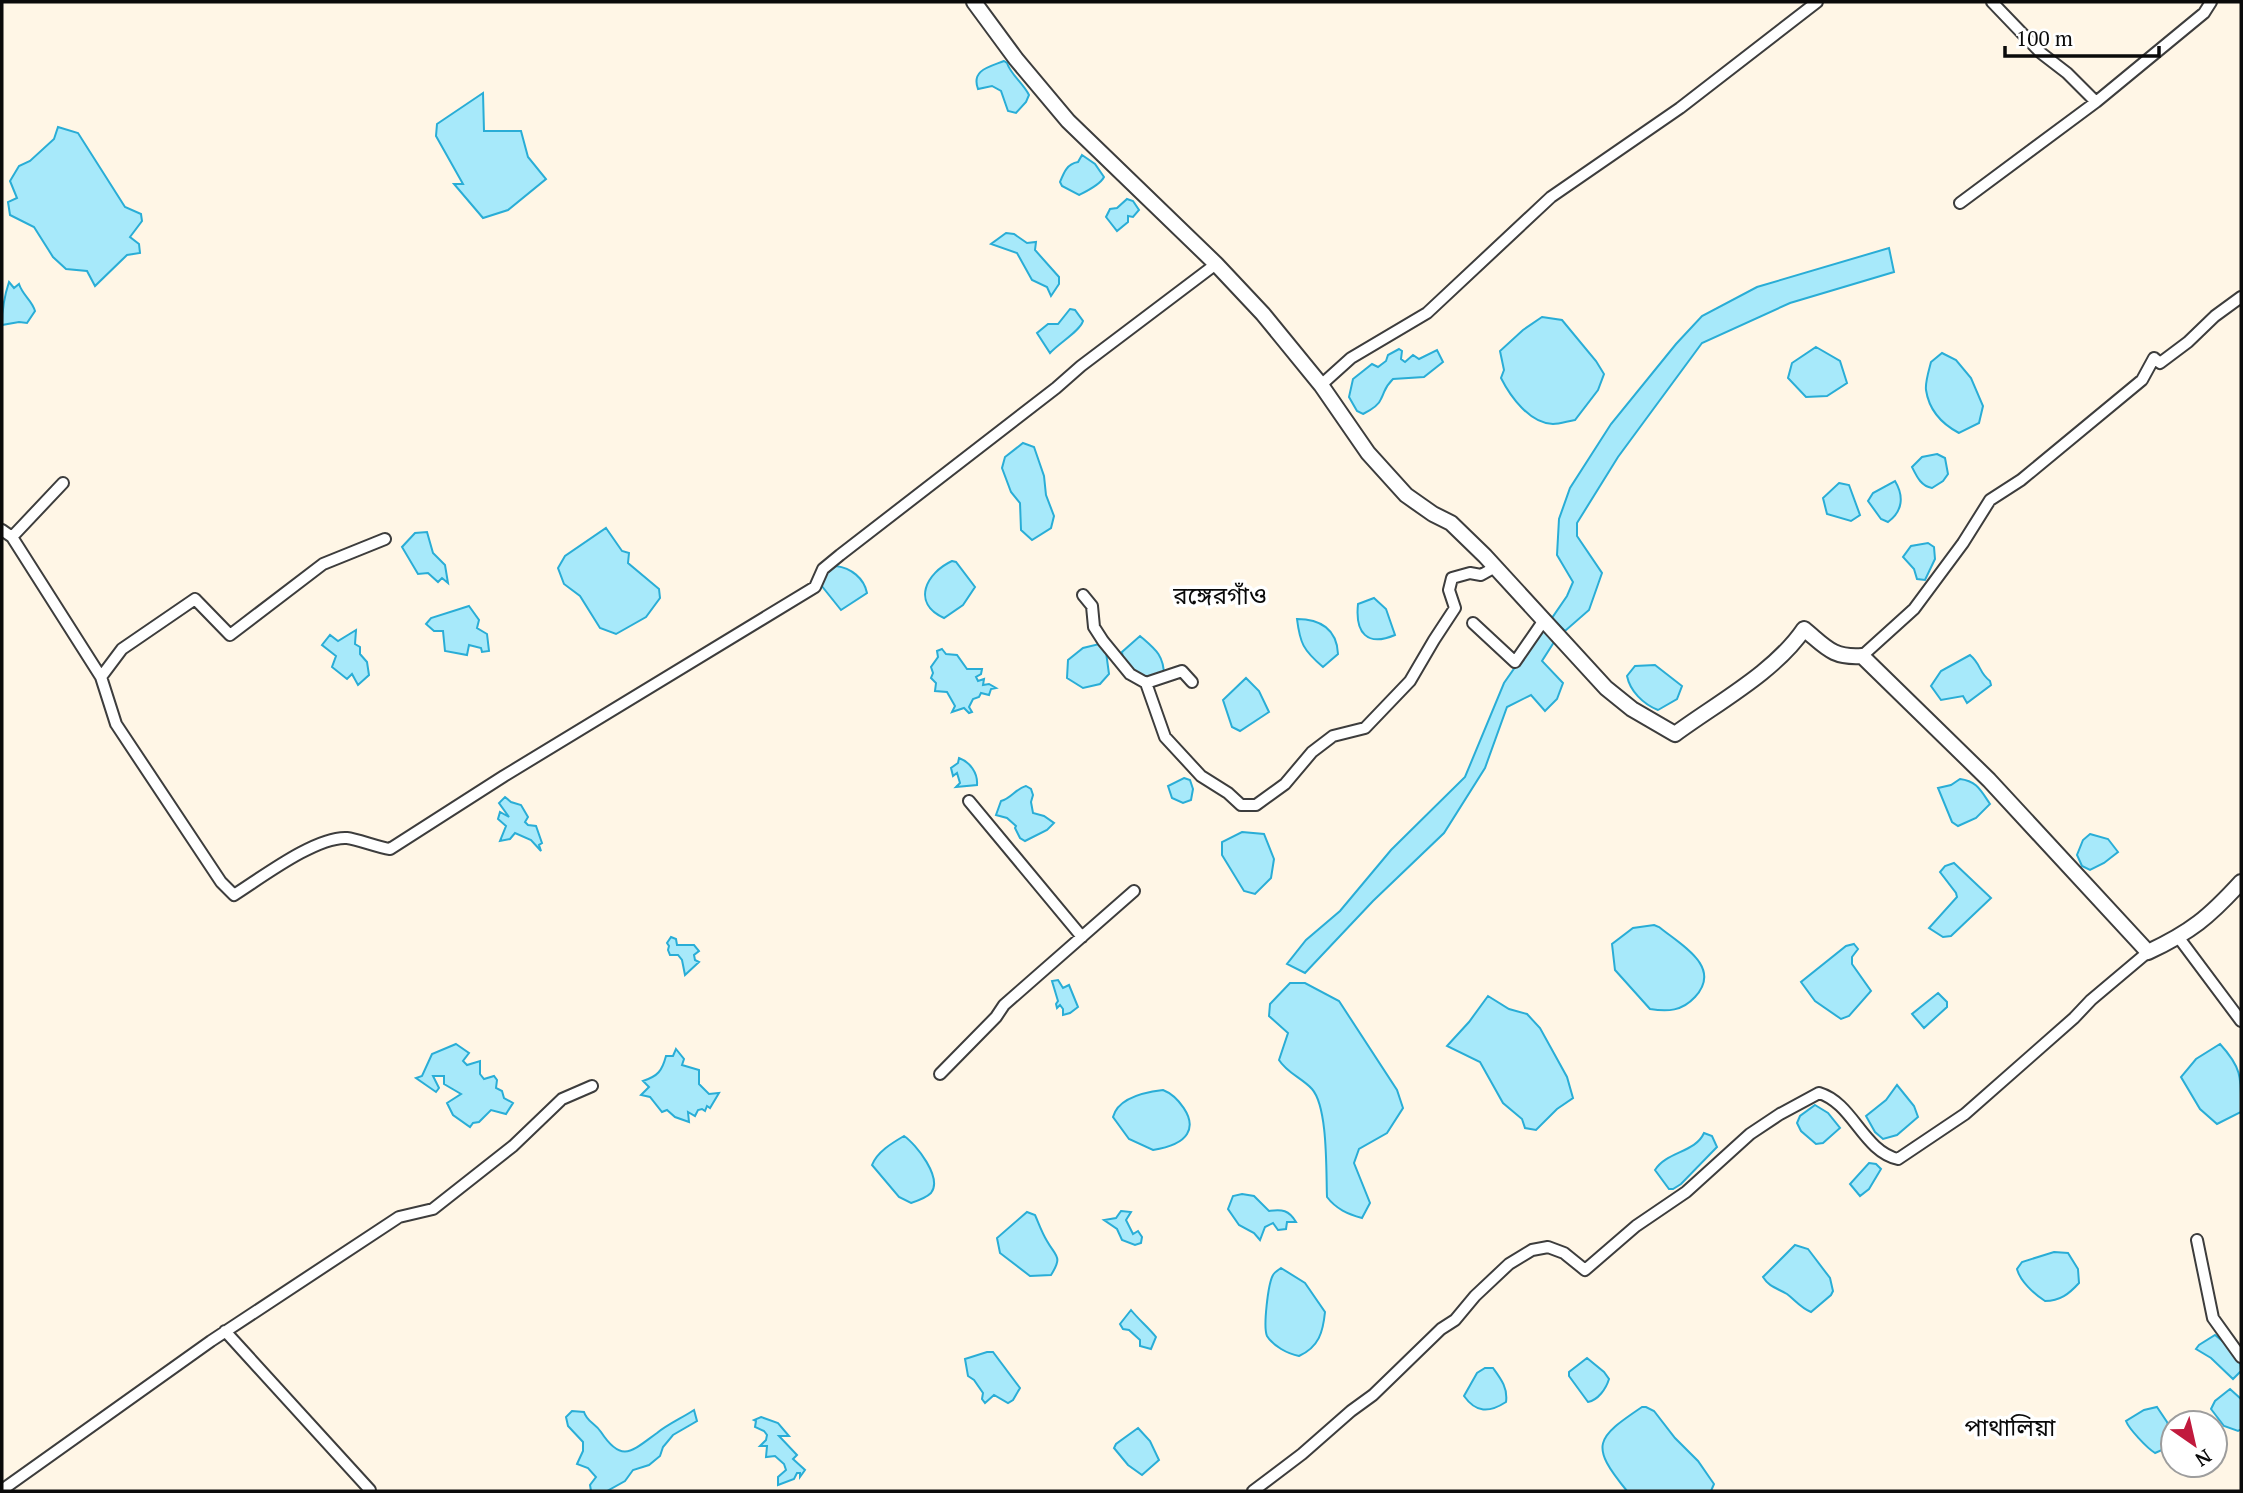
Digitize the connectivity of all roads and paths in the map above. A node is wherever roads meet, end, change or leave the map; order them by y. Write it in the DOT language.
graph roads {
  1 [pos="974,2"];
  2 [pos="1817,2"];
  3 [pos="1992,2"];
  4 [pos="2211,2"];
  5 [pos="2096,102"];
  6 [pos="1960,203"];
  7 [pos="1216,264"];
  8 [pos="2241,297"];
  9 [pos="1321,385"];
  10 [pos="64,483"];
  11 [pos="2,530"];
  12 [pos="12,537"];
  13 [pos="385,539"];
  14 [pos="1493,565"];
  15 [pos="1083,595"];
  16 [pos="1544,620"];
  17 [pos="1472,623"];
  18 [pos="1862,656"];
  19 [pos="101,677"];
  20 [pos="1192,682"];
  21 [pos="1146,683"];
  22 [pos="969,801"];
  23 [pos="2241,881"];
  24 [pos="1133,891"];
  25 [pos="1082,937"];
  26 [pos="2179,938"];
  27 [pos="2148,952"];
  28 [pos="2241,1021"];
  29 [pos="940,1074"];
  30 [pos="592,1086"];
  31 [pos="2197,1240"];
  32 [pos="225,1331"];
  33 [pos="2241,1357"];
  34 [pos="2,1490"];
  35 [pos="368,1491"];
  36 [pos="1254,1491"];
  1 -- 7 [label="street"];
  2 -- 9 [label="street"];
  3 -- 5 [label="street"];
  4 -- 5 [label="street"];
  5 -- 6 [label="street"];
  7 -- 9 [label="street"];
  7 -- 19 [label="street"];
  8 -- 18 [label="street"];
  9 -- 14 [label="street"];
  10 -- 12 [label="street"];
  11 -- 12 [label="street"];
  12 -- 19 [label="street"];
  13 -- 19 [label="street"];
  14 -- 16 [label="street"];
  14 -- 21 [label="street"];
  15 -- 21 [label="street"];
  16 -- 17 [label="street"];
  16 -- 18 [label="street"];
  18 -- 27 [label="street"];
  20 -- 21 [label="street"];
  22 -- 25 [label="street"];
  23 -- 26 [label="street"];
  24 -- 25 [label="street"];
  25 -- 29 [label="street"];
  26 -- 27 [label="street"];
  26 -- 28 [label="street"];
  27 -- 36 [label="street"];
  30 -- 32 [label="street"];
  31 -- 33 [label="street"];
  32 -- 34 [label="street"];
  32 -- 35 [label="street"];
}
